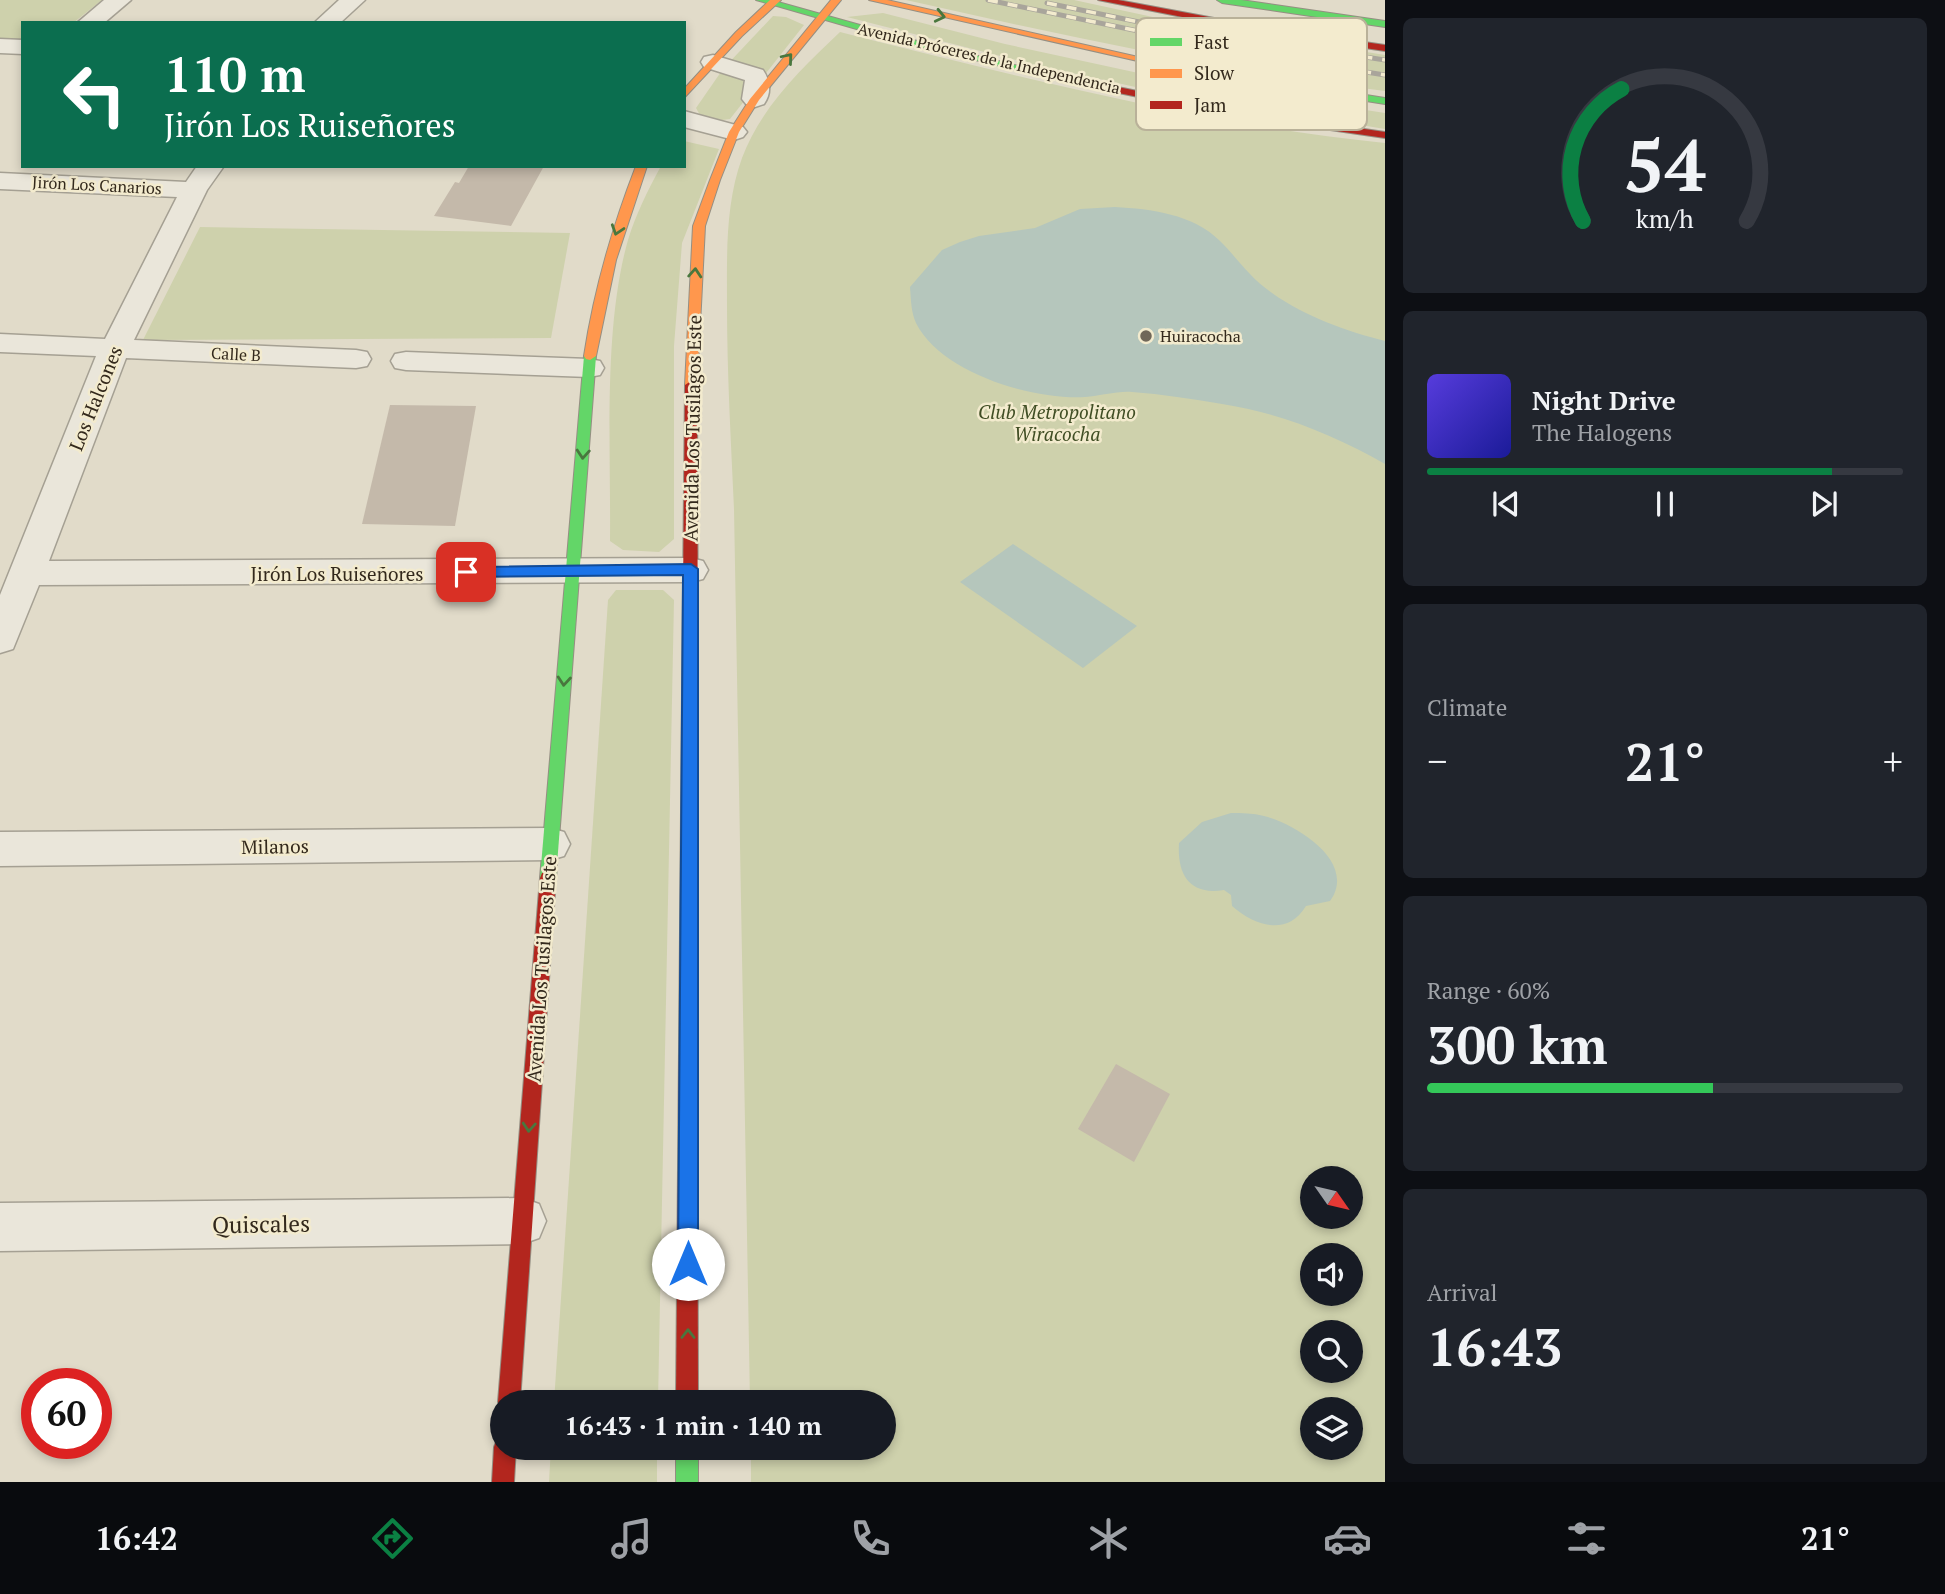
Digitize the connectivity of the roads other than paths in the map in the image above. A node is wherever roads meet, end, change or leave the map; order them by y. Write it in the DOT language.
graph roads {
  1 [pos="119,0"];
  2 [pos="836,0"];
  3 [pos="874,0"];
  4 [pos="1103,0"];
  5 [pos="1222,0"];
  6 [pos="770,1"];
  7 [pos="338,12"];
  8 [pos="821,17"];
  9 [pos="1199,18"];
  10 [pos="1344,18"];
  11 [pos="92,21"];
  12 [pos="360,21"];
  13 [pos="1367,21"];
  14 [pos="1385,24"];
  15 [pos="1367,45"];
  16 [pos="0,46"];
  17 [pos="21,47"];
  18 [pos="1385,48"];
  19 [pos="1136,60"];
  20 [pos="713,62"];
  21 [pos="686,93"];
  22 [pos="1136,93"];
  23 [pos="1367,98"];
  24 [pos="755,99"];
  25 [pos="1385,101"];
  26 [pos="686,120"];
  27 [pos="1352,130"];
  28 [pos="734,132"];
  29 [pos="1385,135"];
  30 [pos="641,168"];
  31 [pos="203,178"];
  32 [pos="0,181"];
  33 [pos="0,343"];
  34 [pos="115,348"];
  35 [pos="356,359"];
  36 [pos="406,361"];
  37 [pos="589,368"];
  38 [pos="691,569"];
  39 [pos="573,572"];
  40 [pos="25,573"];
  41 [pos="0,640"];
  42 [pos="550,844"];
  43 [pos="0,849"];
  44 [pos="522,1222"];
  45 [pos="0,1227"];
  46 [pos="510,1390"];
  47 [pos="687,1390"];
  48 [pos="504,1460"];
  49 [pos="687,1460"];
  50 [pos="503,1482"];
  51 [pos="687,1482"];
  1 -- 11 [label="street"];
  2 -- 8 [label="main road, Avenida Los Tusilagos Este"];
  3 -- 19 [label="main road, Avenida Próceres de la Independencia, one-way"];
  4 -- 9 [label="main road"];
  5 -- 10 [label="main road"];
  6 -- 8 [label="main road, Avenida Próceres de la Independencia"];
  6 -- 20 [label="main road"];
  7 -- 12 [label="street"];
  8 -- 22 [label="main road, Avenida Próceres de la Independencia"];
  24 -- 8 [label="main road, Avenida Los Tusilagos Este, one-way"];
  13 -- 14 [label="main road"];
  15 -- 18 [label="main road"];
  16 -- 17 [label="street"];
  20 -- 21 [label="main road"];
  20 -- 24 [label="street"];
  23 -- 25 [label="main road, Avenida Próceres de la Independencia, one-way"];
  24 -- 28 [label="main road, Avenida Los Tusilagos Este"];
  26 -- 28 [label="street"];
  27 -- 29 [label="main road, Avenida Próceres de la Independencia"];
  38 -- 28 [label="main road, Avenida Los Tusilagos Este, one-way"];
  30 -- 37 [label="main road, Avenida Los Tusilagos Este, one-way"];
  31 -- 32 [label="street, Jirón Los Canarios"];
  31 -- 34 [label="street, Los Halcones"];
  33 -- 34 [label="street"];
  34 -- 35 [label="street, Calle B"];
  34 -- 40 [label="street, Los Halcones"];
  36 -- 37 [label="street"];
  37 -- 39 [label="main road, Avenida Los Tusilagos Este, one-way"];
  38 -- 39 [label="street, Jirón Los Ruiseñores"];
  47 -- 38 [label="main road, Avenida Los Tusilagos Este, one-way"];
  39 -- 40 [label="street, Jirón Los Ruiseñores"];
  39 -- 42 [label="main road, Avenida Los Tusilagos Este, one-way"];
  40 -- 41 [label="street, Los Halcones"];
  42 -- 43 [label="street, Milanos"];
  42 -- 44 [label="main road, Avenida Los Tusilagos Este, one-way"];
  44 -- 45 [label="street, Quiscales"];
  44 -- 46 [label="main road, Avenida Los Tusilagos Este"];
  48 -- 50 [label="main road"];
  49 -- 51 [label="main road"];
}
